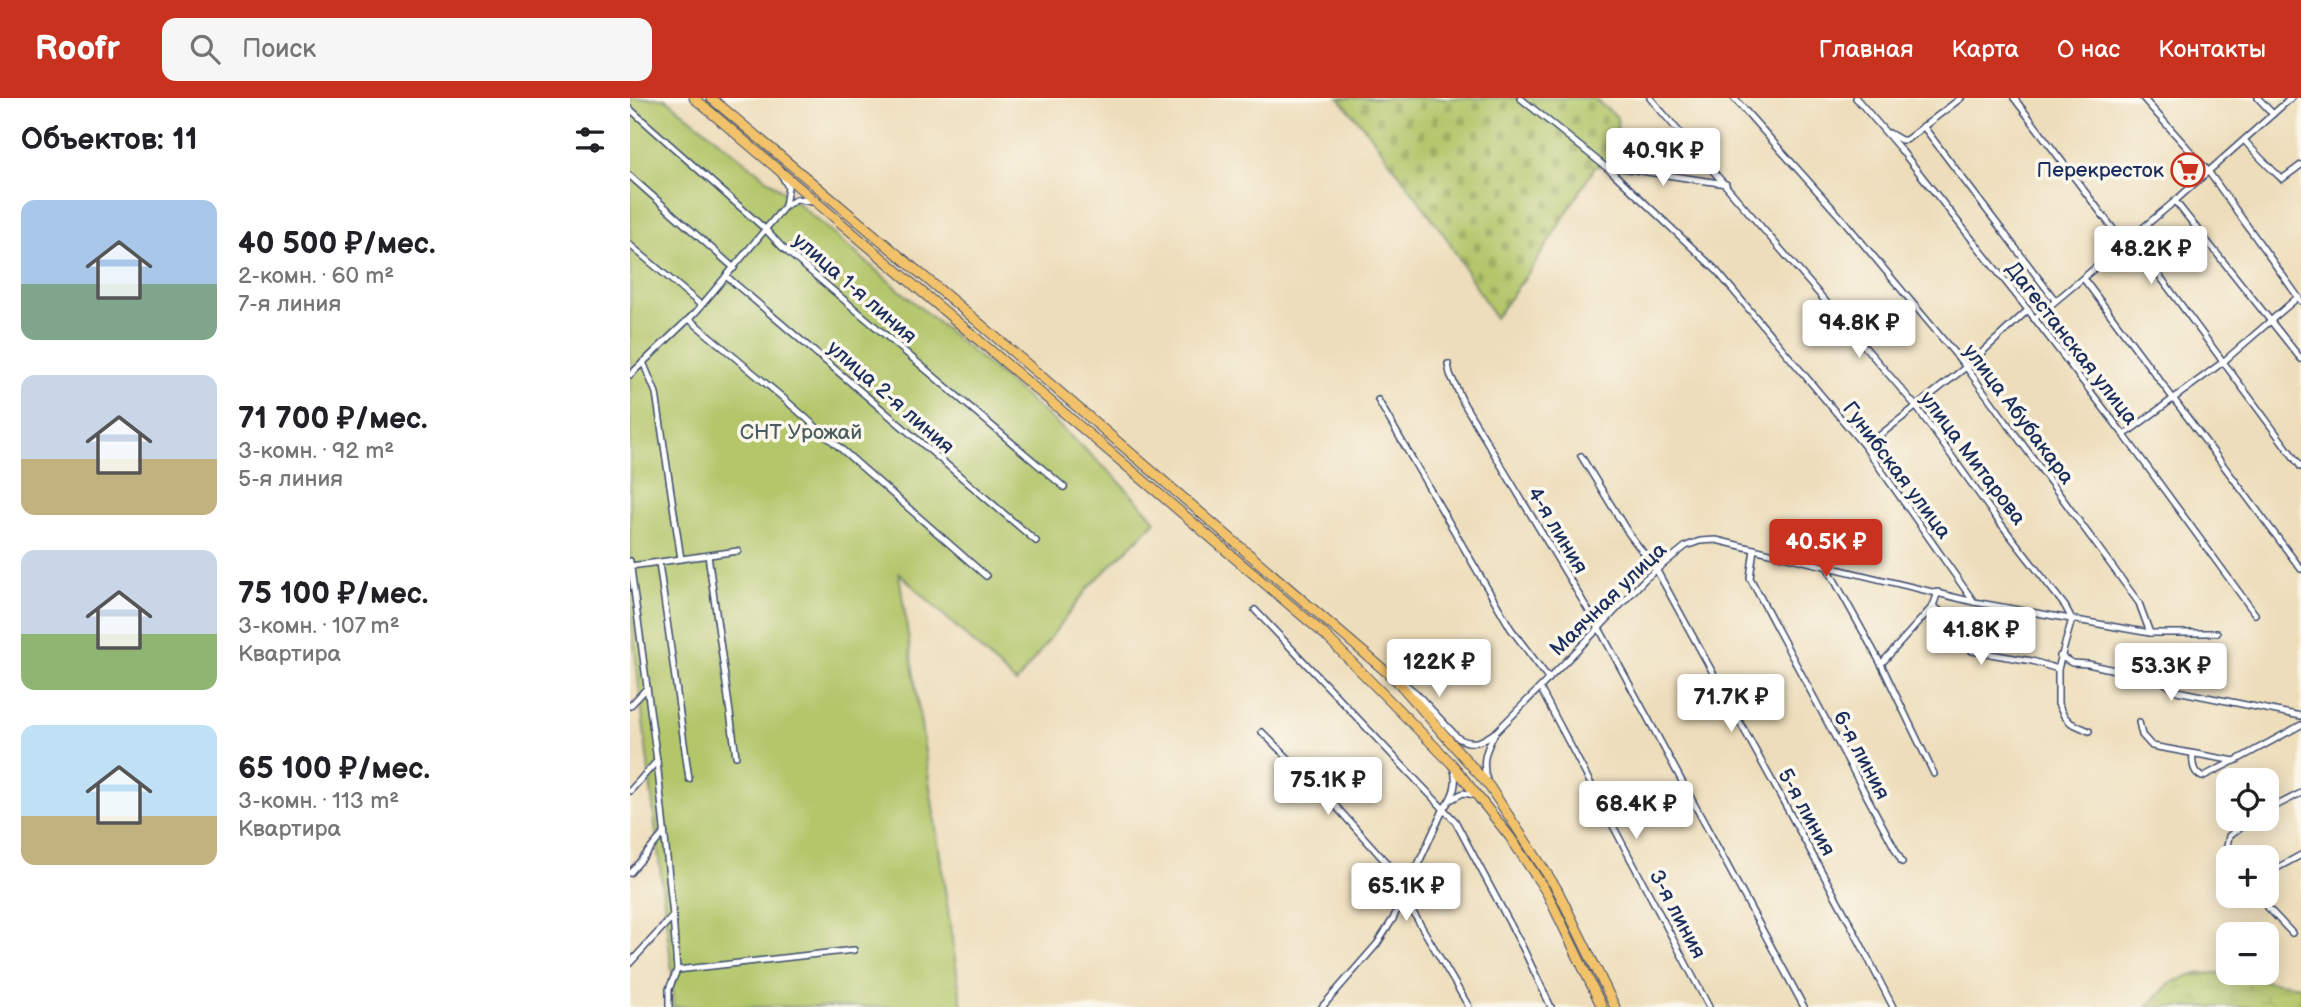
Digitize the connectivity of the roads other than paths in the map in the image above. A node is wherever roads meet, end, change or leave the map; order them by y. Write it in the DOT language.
graph roads {
  1 [pos="694,98"];
  2 [pos="711,98"];
  3 [pos="1520,98"];
  4 [pos="1650,98"];
  5 [pos="1734,98"];
  6 [pos="1856,98"];
  7 [pos="1961,98"];
  8 [pos="2014,98"];
  9 [pos="2143,98"];
  10 [pos="2258,98"];
  11 [pos="2291,98"];
  12 [pos="630,109"];
  13 [pos="2273,114"];
  14 [pos="1923,126"];
  15 [pos="1880,128"];
  16 [pos="2244,140"];
  17 [pos="1605,165"];
  18 [pos="2301,165"];
  19 [pos="776,167"];
  20 [pos="2208,171"];
  21 [pos="630,176"];
  22 [pos="1726,184"];
  23 [pos="2175,201"];
  24 [pos="785,206"];
  25 [pos="824,206"];
  26 [pos="765,229"];
  27 [pos="2128,240"];
  28 [pos="630,244"];
  29 [pos="734,268"];
  30 [pos="726,276"];
  31 [pos="2083,278"];
  32 [pos="2300,299"];
  33 [pos="2055,300"];
  34 [pos="701,305"];
  35 [pos="2028,310"];
  36 [pos="689,319"];
  37 [pos="2034,319"];
  38 [pos="2271,321"];
  39 [pos="2301,359"];
  40 [pos="643,362"];
  41 [pos="2223,362"];
  42 [pos="1448,364"];
  43 [pos="1966,367"];
  44 [pos="630,375"];
  45 [pos="2174,398"];
  46 [pos="1378,400"];
  47 [pos="1915,405"];
  48 [pos="2124,435"];
  49 [pos="1865,447"];
  50 [pos="1581,456"];
  51 [pos="2301,467"];
  52 [pos="1064,487"];
  53 [pos="1036,541"];
  54 [pos="1754,549"];
  55 [pos="738,551"];
  56 [pos="708,555"];
  57 [pos="681,559"];
  58 [pos="630,563"];
  59 [pos="659,563"];
  60 [pos="1826,565"];
  61 [pos="1656,569"];
  62 [pos="2301,569"];
  63 [pos="986,576"];
  64 [pos="1938,593"];
  65 [pos="1973,602"];
  66 [pos="1933,606"];
  67 [pos="636,607"];
  68 [pos="1255,610"];
  69 [pos="630,614"];
  70 [pos="2255,614"];
  71 [pos="2072,619"];
  72 [pos="1600,628"];
  73 [pos="2217,633"];
  74 [pos="2150,634"];
  75 [pos="2060,656"];
  76 [pos="1881,664"];
  77 [pos="1381,667"];
  78 [pos="2058,668"];
  79 [pos="1549,679"];
  80 [pos="647,688"];
  81 [pos="1540,688"];
  82 [pos="630,706"];
  83 [pos="2301,716"];
  84 [pos="2139,722"];
  85 [pos="2301,725"];
  86 [pos="1497,731"];
  87 [pos="2089,731"];
  88 [pos="1262,732"];
  89 [pos="2193,754"];
  90 [pos="736,757"];
  91 [pos="657,761"];
  92 [pos="2235,761"];
  93 [pos="1452,764"];
  94 [pos="1934,774"];
  95 [pos="689,779"];
  96 [pos="1489,786"];
  97 [pos="630,791"];
  98 [pos="2301,793"];
  99 [pos="1480,797"];
  100 [pos="1452,799"];
  101 [pos="2279,804"];
  102 [pos="1444,808"];
  103 [pos="664,833"];
  104 [pos="2301,855"];
  105 [pos="1902,862"];
  106 [pos="2279,867"];
  107 [pos="630,873"];
  108 [pos="1409,888"];
  109 [pos="1404,897"];
  110 [pos="2268,908"];
  111 [pos="673,916"];
  112 [pos="2292,933"];
  113 [pos="854,950"];
  114 [pos="630,963"];
  115 [pos="677,970"];
  116 [pos="669,1007"];
  117 [pos="1322,1007"];
  118 [pos="1469,1007"];
  119 [pos="1551,1007"];
  120 [pos="1602,1007"];
  121 [pos="1615,1007"];
  122 [pos="1709,1007"];
  123 [pos="1804,1007"];
  124 [pos="1893,1007"];
  1 -- 19 [label="main road"];
  2 -- 77 [label="main road"];
  3 -- 17 [label="street, Гунибская улица"];
  4 -- 22 [label="street, улица Митарова"];
  5 -- 43 [label="street, улица Абубакара"];
  6 -- 15 [label="street, Дагестанская улица"];
  7 -- 14 [label="street"];
  8 -- 27 [label="street"];
  9 -- 20 [label="street"];
  10 -- 13 [label="street"];
  11 -- 13 [label="street"];
  12 -- 26 [label="street, улица 1-я линия"];
  13 -- 16 [label="street"];
  14 -- 15 [label="street"];
  14 -- 33 [label="street"];
  15 -- 35 [label="street, Дагестанская улица"];
  16 -- 18 [label="street"];
  16 -- 20 [label="street"];
  17 -- 22 [label="street"];
  17 -- 49 [label="street, Гунибская улица"];
  19 -- 24 [label="street"];
  19 -- 25 [label="main road"];
  20 -- 23 [label="street"];
  20 -- 32 [label="street"];
  21 -- 29 [label="street"];
  22 -- 47 [label="street, улица Митарова"];
  23 -- 27 [label="street"];
  23 -- 38 [label="street"];
  24 -- 25 [label="street"];
  24 -- 26 [label="street"];
  25 -- 93 [label="main road"];
  26 -- 29 [label="street"];
  26 -- 52 [label="street, улица 1-я линия"];
  27 -- 31 [label="street"];
  27 -- 41 [label="street"];
  28 -- 34 [label="street"];
  29 -- 30 [label="street"];
  30 -- 34 [label="street"];
  30 -- 53 [label="street, улица 2-я линия"];
  31 -- 33 [label="street"];
  31 -- 45 [label="street"];
  32 -- 38 [label="street"];
  33 -- 37 [label="street"];
  34 -- 36 [label="street"];
  35 -- 37 [label="street, Дагестанская улица"];
  35 -- 43 [label="street"];
  36 -- 40 [label="street"];
  36 -- 63 [label="street"];
  37 -- 48 [label="street, Дагестанская улица"];
  38 -- 39 [label="street"];
  38 -- 41 [label="street"];
  40 -- 44 [label="street"];
  40 -- 57 [label="street"];
  41 -- 45 [label="street"];
  41 -- 51 [label="street"];
  42 -- 72 [label="street, 4-я линия"];
  43 -- 47 [label="street"];
  43 -- 74 [label="street, улица Абубакара"];
  45 -- 48 [label="street"];
  45 -- 62 [label="street"];
  46 -- 79 [label="street"];
  47 -- 49 [label="street"];
  47 -- 71 [label="street, улица Митарова"];
  48 -- 70 [label="street, Дагестанская улица"];
  49 -- 65 [label="street, Гунибская улица"];
  50 -- 61 [label="street, 5-я линия"];
  54 -- 60 [label="street, Маячная улица"];
  54 -- 61 [label="street, Маячная улица"];
  54 -- 105 [label="street, 6-я линия"];
  55 -- 56 [label="street"];
  56 -- 57 [label="street"];
  56 -- 90 [label="street"];
  57 -- 59 [label="street"];
  58 -- 59 [label="street"];
  58 -- 67 [label="street"];
  59 -- 95 [label="street"];
  60 -- 64 [label="street, Маячная улица"];
  60 -- 76 [label="street"];
  61 -- 72 [label="street, Маячная улица"];
  61 -- 124 [label="street, 5-я линия"];
  64 -- 65 [label="street, Маячная улица"];
  64 -- 66 [label="street"];
  65 -- 71 [label="street, Маячная улица"];
  66 -- 76 [label="street"];
  66 -- 78 [label="street"];
  67 -- 69 [label="street"];
  67 -- 80 [label="street"];
  68 -- 102 [label="street"];
  71 -- 74 [label="street, Маячная улица"];
  71 -- 75 [label="street"];
  72 -- 79 [label="street, Маячная улица"];
  72 -- 123 [label="street, 4-я линия"];
  73 -- 74 [label="street, Маячная улица"];
  75 -- 78 [label="street"];
  75 -- 83 [label="street"];
  76 -- 94 [label="street"];
  77 -- 86 [label="street"];
  77 -- 96 [label="main road"];
  78 -- 87 [label="street"];
  79 -- 81 [label="street, Маячная улица"];
  80 -- 82 [label="street"];
  80 -- 91 [label="street"];
  81 -- 86 [label="street, Маячная улица"];
  81 -- 122 [label="street, 3-я линия"];
  84 -- 89 [label="street"];
  85 -- 92 [label="street"];
  86 -- 96 [label="street"];
  88 -- 108 [label="street"];
  89 -- 92 [label="street"];
  89 -- 92 [label="street"];
  91 -- 97 [label="street"];
  91 -- 103 [label="street"];
  93 -- 99 [label="main road"];
  93 -- 100 [label="street"];
  96 -- 121 [label="main road"];
  98 -- 101 [label="street"];
  99 -- 100 [label="street"];
  99 -- 120 [label="main road"];
  100 -- 102 [label="street"];
  102 -- 108 [label="street"];
  102 -- 119 [label="street"];
  103 -- 107 [label="street"];
  103 -- 111 [label="street"];
  104 -- 106 [label="street"];
  108 -- 109 [label="street"];
  109 -- 117 [label="street"];
  109 -- 118 [label="street"];
  110 -- 112 [label="street"];
  111 -- 114 [label="street"];
  111 -- 115 [label="street"];
  113 -- 115 [label="street"];
  115 -- 116 [label="street"];
}
